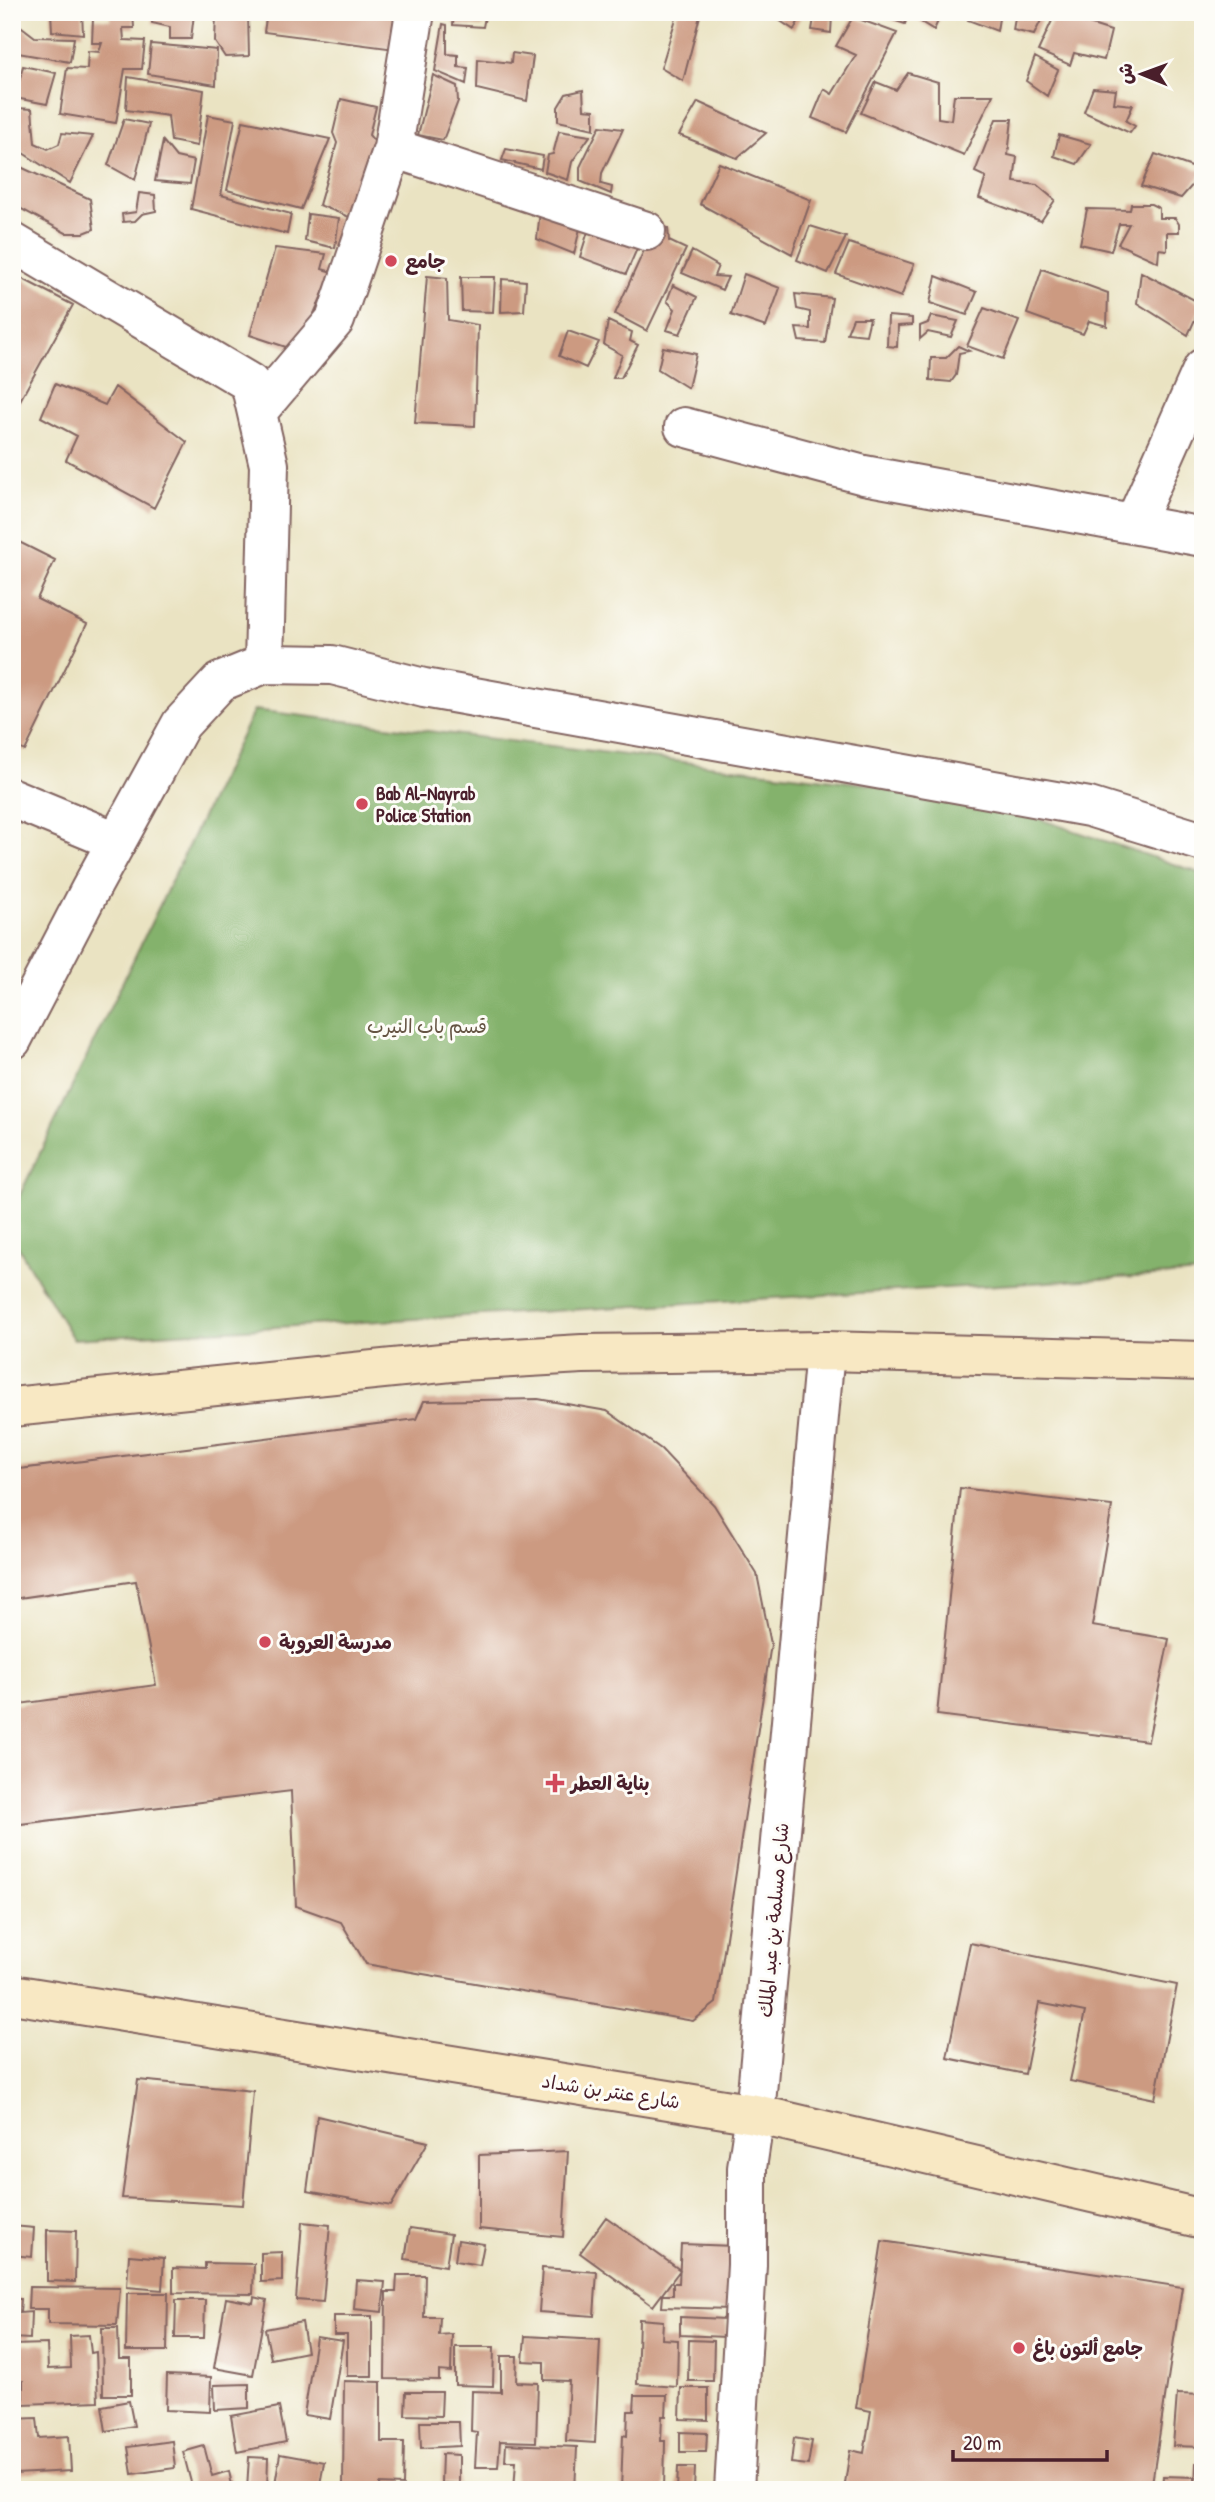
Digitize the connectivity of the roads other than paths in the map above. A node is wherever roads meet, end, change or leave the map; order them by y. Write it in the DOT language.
graph roads {
  1 [pos="415,12"];
  2 [pos="393,148"];
  3 [pos="646,231"];
  4 [pos="12,242"];
  5 [pos="1203,368"];
  6 [pos="258,411"];
  7 [pos="684,427"];
  8 [pos="1134,524"];
  9 [pos="1203,537"];
  10 [pos="264,664"];
  11 [pos="12,798"];
  12 [pos="116,841"];
  13 [pos="1203,842"];
  14 [pos="12,1040"];
  15 [pos="825,1351"];
  16 [pos="1203,1361"];
  17 [pos="12,1407"];
  18 [pos="12,1994"];
  19 [pos="755,2114"];
  20 [pos="1203,2219"];
  21 [pos="734,2490"];
  1 -- 2 [label="street"];
  2 -- 3 [label="street"];
  2 -- 6 [label="street"];
  4 -- 6 [label="street"];
  5 -- 8 [label="street"];
  6 -- 10 [label="street"];
  7 -- 8 [label="street"];
  8 -- 9 [label="street"];
  10 -- 12 [label="street"];
  10 -- 13 [label="street"];
  11 -- 12 [label="street"];
  12 -- 14 [label="street"];
  15 -- 16 [label="main road"];
  15 -- 17 [label="main road"];
  15 -- 19 [label="street, شارع مسلمة بن عبد الملك"];
  18 -- 19 [label="main road, شارع عنتر بن شداد"];
  19 -- 20 [label="main road, شارع عنتر بن شداد"];
  19 -- 21 [label="street, شارع مسلمة بن عبد الملك"];
}
